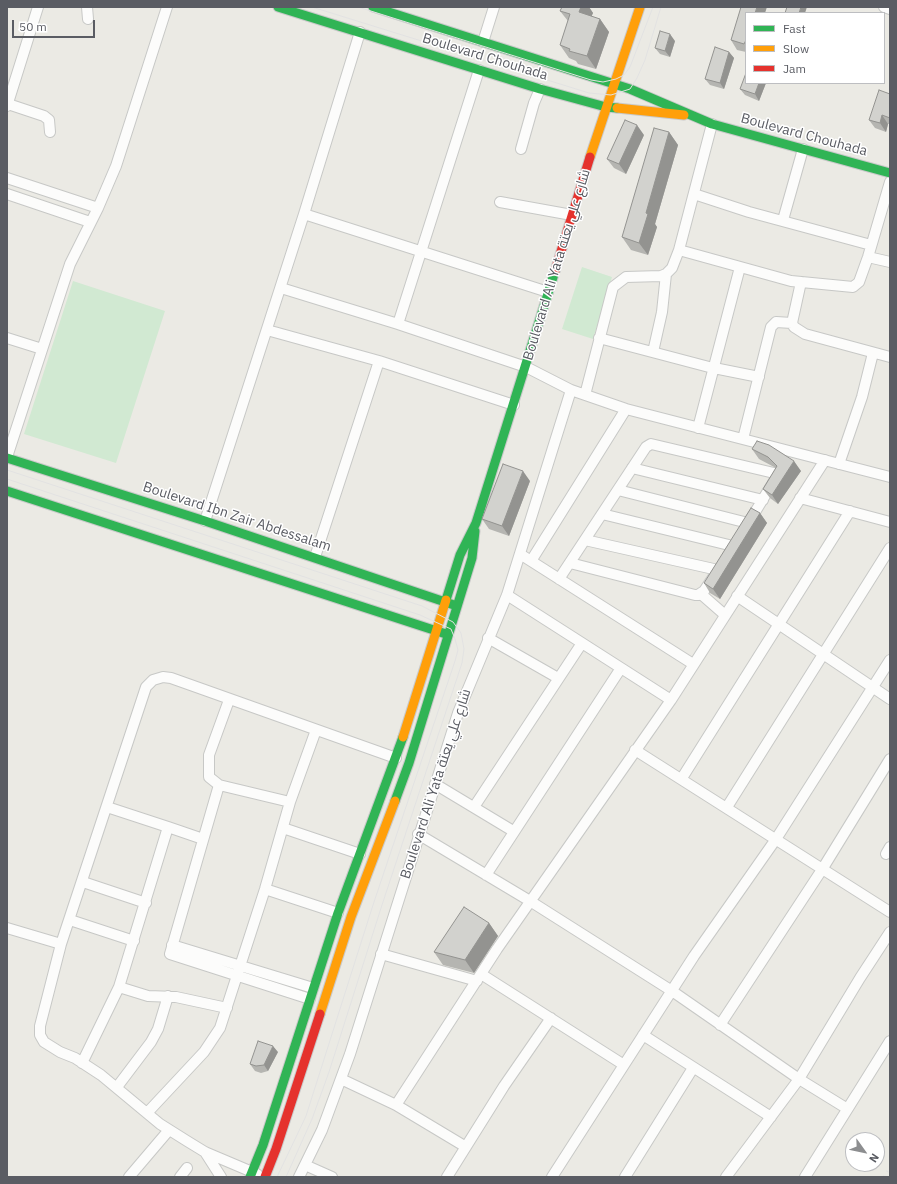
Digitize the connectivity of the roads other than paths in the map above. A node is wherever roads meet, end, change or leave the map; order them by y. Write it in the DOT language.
graph roads {
  1 [pos="38,7"];
  2 [pos="87,7"];
  3 [pos="167,7"];
  4 [pos="278,7"];
  5 [pos="372,7"];
  6 [pos="494,7"];
  7 [pos="640,7"];
  8 [pos="884,7"];
  9 [pos="890,9"];
  10 [pos="88,19"];
  11 [pos="360,32"];
  12 [pos="482,42"];
  13 [pos="479,70"];
  14 [pos="614,84"];
  15 [pos="540,89"];
  16 [pos="7,105"];
  17 [pos="606,107"];
  18 [pos="689,115"];
  19 [pos="712,124"];
  20 [pos="50,132"];
  21 [pos="521,149"];
  22 [pos="803,149"];
  23 [pos="890,173"];
  24 [pos="7,178"];
  25 [pos="890,182"];
  26 [pos="7,194"];
  27 [pos="694,194"];
  28 [pos="500,202"];
  29 [pos="98,208"];
  30 [pos="304,214"];
  31 [pos="572,215"];
  32 [pos="783,220"];
  33 [pos="90,222"];
  34 [pos="871,245"];
  35 [pos="679,250"];
  36 [pos="421,253"];
  37 [pos="868,257"];
  38 [pos="890,262"];
  39 [pos="740,267"];
  40 [pos="666,274"];
  41 [pos="801,282"];
  42 [pos="281,288"];
  43 [pos="548,292"];
  44 [pos="792,323"];
  45 [pos="398,324"];
  46 [pos="267,330"];
  47 [pos="7,338"];
  48 [pos="599,338"];
  49 [pos="42,349"];
  50 [pos="653,352"];
  51 [pos="873,353"];
  52 [pos="890,357"];
  53 [pos="379,361"];
  54 [pos="526,368"];
  55 [pos="713,368"];
  56 [pos="759,377"];
  57 [pos="571,390"];
  58 [pos="585,395"];
  59 [pos="514,405"];
  60 [pos="626,409"];
  61 [pos="698,428"];
  62 [pos="743,439"];
  63 [pos="7,458"];
  64 [pos="825,460"];
  65 [pos="839,464"];
  66 [pos="632,468"];
  67 [pos="890,476"];
  68 [pos="618,490"];
  69 [pos="7,491"];
  70 [pos="800,498"];
  71 [pos="763,500"];
  72 [pos="850,511"];
  73 [pos="602,514"];
  74 [pos="205,521"];
  75 [pos="890,522"];
  76 [pos="476,523"];
  77 [pos="748,523"];
  78 [pos="585,540"];
  79 [pos="734,546"];
  80 [pos="890,548"];
  81 [pos="520,554"];
  82 [pos="315,557"];
  83 [pos="531,561"];
  84 [pos="570,563"];
  85 [pos="722,564"];
  86 [pos="559,579"];
  87 [pos="702,594"];
  88 [pos="507,595"];
  89 [pos="737,596"];
  90 [pos="446,602"];
  91 [pos="458,606"];
  92 [pos="725,615"];
  93 [pos="779,624"];
  94 [pos="437,630"];
  95 [pos="449,635"];
  96 [pos="488,638"];
  97 [pos="582,643"];
  98 [pos="824,655"];
  99 [pos="890,660"];
  100 [pos="693,664"];
  101 [pos="621,668"];
  102 [pos="558,678"];
  103 [pos="872,687"];
  104 [pos="890,699"];
  105 [pos="229,700"];
  106 [pos="671,700"];
  107 [pos="316,730"];
  108 [pos="635,750"];
  109 [pos="396,758"];
  110 [pos="890,759"];
  111 [pos="682,778"];
  112 [pos="435,784"];
  113 [pos="219,785"];
  114 [pos="290,802"];
  115 [pos="107,807"];
  116 [pos="474,807"];
  117 [pos="727,807"];
  118 [pos="168,827"];
  119 [pos="283,828"];
  120 [pos="513,831"];
  121 [pos="418,834"];
  122 [pos="203,839"];
  123 [pos="776,839"];
  124 [pos="360,854"];
  125 [pos="823,868"];
  126 [pos="486,875"];
  127 [pos="83,882"];
  128 [pos="266,889"];
  129 [pos="530,902"];
  130 [pos="146,903"];
  131 [pos="890,912"];
  132 [pos="338,913"];
  133 [pos="70,920"];
  134 [pos="7,928"];
  135 [pos="890,932"];
  136 [pos="134,941"];
  137 [pos="61,944"];
  138 [pos="381,954"];
  139 [pos="239,971"];
  140 [pos="479,977"];
  141 [pos="119,987"];
  142 [pos="313,988"];
  143 [pos="672,991"];
  144 [pos="168,996"];
  145 [pos="310,999"];
  146 [pos="227,1008"];
  147 [pos="550,1018"];
  148 [pos="720,1025"];
  149 [pos="643,1035"];
  150 [pos="890,1041"];
  151 [pos="82,1063"];
  152 [pos="624,1065"];
  153 [pos="693,1068"];
  154 [pos="341,1079"];
  155 [pos="799,1080"];
  156 [pos="117,1087"];
  157 [pos="396,1104"];
  158 [pos="846,1108"];
  159 [pos="146,1113"];
  160 [pos="771,1117"];
  161 [pos="169,1130"];
  162 [pos="466,1147"];
  163 [pos="205,1152"];
  164 [pos="305,1165"];
  165 [pos="188,1168"];
  166 [pos="251,1174"];
  167 [pos="129,1177"];
  168 [pos="180,1177"];
  169 [pos="221,1177"];
  170 [pos="265,1177"];
  171 [pos="299,1177"];
  172 [pos="332,1177"];
  173 [pos="447,1177"];
  174 [pos="552,1177"];
  175 [pos="625,1177"];
  176 [pos="726,1177"];
  177 [pos="805,1177"];
  1 -- 16 [label="street"];
  2 -- 10 [label="street"];
  3 -- 29 [label="street"];
  4 -- 11 [label="main road, Boulevard Chouhada"];
  5 -- 12 [label="main road, Boulevard Chouhada"];
  6 -- 12 [label="street"];
  7 -- 14 [label="main road, Boulevard Ali Yata شارع علي يعتة"];
  8 -- 9 [label="street"];
  11 -- 13 [label="main road, Boulevard Chouhada"];
  11 -- 30 [label="street"];
  12 -- 14 [label="main road, Boulevard Chouhada"];
  13 -- 15 [label="main road, Boulevard Chouhada"];
  13 -- 36 [label="street"];
  14 -- 17 [label="main road, Boulevard Ali Yata شارع علي يعتة"];
  14 -- 18 [label="main road, Boulevard Chouhada"];
  15 -- 17 [label="main road, Boulevard Chouhada"];
  15 -- 21 [label="street"];
  16 -- 20 [label="street"];
  17 -- 18 [label="main road, Boulevard Chouhada"];
  17 -- 31 [label="main road, Boulevard Ali Yata شارع علي يعتة"];
  18 -- 19 [label="main road, Boulevard Chouhada"];
  19 -- 22 [label="main road, Boulevard Chouhada"];
  19 -- 27 [label="street"];
  22 -- 23 [label="main road, Boulevard Chouhada"];
  22 -- 32 [label="street"];
  24 -- 29 [label="street"];
  25 -- 34 [label="street"];
  26 -- 33 [label="street"];
  27 -- 32 [label="street"];
  27 -- 35 [label="street"];
  28 -- 31 [label="street"];
  29 -- 33 [label="street"];
  30 -- 36 [label="street"];
  30 -- 42 [label="street"];
  31 -- 43 [label="main road, Boulevard Ali Yata شارع علي يعتة"];
  32 -- 34 [label="street"];
  33 -- 49 [label="street"];
  34 -- 37 [label="street"];
  35 -- 39 [label="street"];
  35 -- 40 [label="street"];
  36 -- 43 [label="street"];
  36 -- 45 [label="street"];
  37 -- 38 [label="street"];
  37 -- 41 [label="street"];
  39 -- 41 [label="street"];
  39 -- 55 [label="street"];
  40 -- 48 [label="street"];
  40 -- 50 [label="street"];
  41 -- 44 [label="street"];
  42 -- 45 [label="street"];
  42 -- 46 [label="street"];
  43 -- 54 [label="main road, Boulevard Ali Yata شارع علي يعتة"];
  44 -- 51 [label="street"];
  44 -- 56 [label="street"];
  45 -- 54 [label="street"];
  46 -- 53 [label="street"];
  46 -- 74 [label="street"];
  47 -- 49 [label="street"];
  48 -- 50 [label="street"];
  48 -- 58 [label="street"];
  49 -- 63 [label="street"];
  50 -- 55 [label="street"];
  51 -- 52 [label="street"];
  51 -- 65 [label="street"];
  53 -- 59 [label="street"];
  53 -- 82 [label="street"];
  54 -- 57 [label="street"];
  54 -- 59 [label="main road, Boulevard Ali Yata شارع علي يعتة"];
  55 -- 56 [label="street"];
  55 -- 61 [label="street"];
  56 -- 62 [label="street"];
  57 -- 58 [label="street"];
  57 -- 81 [label="street, Boulevard Ali Yata شارع علي يعتة"];
  58 -- 60 [label="street"];
  59 -- 76 [label="main road, Boulevard Ali Yata شارع علي يعتة"];
  60 -- 61 [label="street"];
  60 -- 83 [label="street"];
  61 -- 62 [label="street"];
  62 -- 64 [label="street"];
  63 -- 74 [label="main road, Boulevard Ibn Zair Abdessalam"];
  64 -- 65 [label="street"];
  64 -- 70 [label="street"];
  65 -- 67 [label="street"];
  66 -- 68 [label="street"];
  66 -- 71 [label="street"];
  66 -- 71 [label="street"];
  68 -- 73 [label="street"];
  68 -- 77 [label="street"];
  69 -- 94 [label="main road"];
  70 -- 72 [label="street"];
  70 -- 89 [label="street"];
  71 -- 77 [label="street"];
  72 -- 75 [label="street"];
  72 -- 93 [label="street"];
  73 -- 78 [label="street"];
  73 -- 79 [label="street"];
  74 -- 82 [label="main road, Boulevard Ibn Zair Abdessalam"];
  76 -- 90 [label="main road, Boulevard Ali Yata شارع علي يعتة"];
  76 -- 91 [label="main road, Boulevard Ali Yata شارع علي يعتة"];
  77 -- 79 [label="street"];
  78 -- 84 [label="street"];
  78 -- 85 [label="street"];
  79 -- 85 [label="street"];
  80 -- 98 [label="street"];
  81 -- 83 [label="street"];
  81 -- 88 [label="street, Boulevard Ali Yata شارع علي يعتة"];
  82 -- 90 [label="main road, Boulevard Ibn Zair Abdessalam"];
  83 -- 86 [label="street"];
  84 -- 86 [label="street"];
  84 -- 87 [label="street"];
  85 -- 87 [label="street"];
  86 -- 100 [label="street"];
  87 -- 92 [label="street"];
  88 -- 96 [label="street, Boulevard Ali Yata شارع علي يعتة"];
  88 -- 97 [label="street"];
  89 -- 92 [label="street"];
  89 -- 93 [label="street"];
  90 -- 91 [label="main road, Boulevard Ibn Zair Abdessalam"];
  90 -- 94 [label="main road, Boulevard Ali Yata شارع علي يعتة"];
  91 -- 95 [label="main road, Boulevard Ali Yata شارع علي يعتة"];
  92 -- 100 [label="street"];
  93 -- 98 [label="street"];
  93 -- 111 [label="street"];
  94 -- 95 [label="main road"];
  94 -- 109 [label="main road, Boulevard Ali Yata شارع علي يعتة"];
  95 -- 170 [label="main road, Boulevard Ali Yata شارع علي يعتة"];
  96 -- 102 [label="street"];
  96 -- 112 [label="street, Boulevard Ali Yata شارع علي يعتة"];
  97 -- 101 [label="street"];
  97 -- 102 [label="street"];
  98 -- 103 [label="street"];
  98 -- 117 [label="street"];
  99 -- 103 [label="street"];
  100 -- 106 [label="street"];
  101 -- 106 [label="street"];
  101 -- 120 [label="street"];
  102 -- 116 [label="street"];
  103 -- 104 [label="street"];
  103 -- 123 [label="street"];
  105 -- 107 [label="street"];
  105 -- 113 [label="street"];
  105 -- 115 [label="street"];
  106 -- 108 [label="street"];
  107 -- 109 [label="street"];
  107 -- 114 [label="street"];
  108 -- 111 [label="street"];
  108 -- 129 [label="street"];
  109 -- 124 [label="main road, Boulevard Ali Yata شارع علي يعتة"];
  110 -- 125 [label="street"];
  111 -- 117 [label="street"];
  112 -- 116 [label="street"];
  112 -- 121 [label="street, Boulevard Ali Yata شارع علي يعتة"];
  113 -- 114 [label="street"];
  113 -- 122 [label="street"];
  114 -- 119 [label="street"];
  115 -- 118 [label="street"];
  115 -- 127 [label="street"];
  116 -- 120 [label="street"];
  117 -- 123 [label="street"];
  118 -- 122 [label="street"];
  118 -- 130 [label="street"];
  119 -- 124 [label="street"];
  119 -- 128 [label="street"];
  120 -- 126 [label="street"];
  121 -- 126 [label="street"];
  121 -- 138 [label="street, Boulevard Ali Yata شارع علي يعتة"];
  122 -- 139 [label="street"];
  123 -- 125 [label="street"];
  123 -- 143 [label="street"];
  124 -- 132 [label="main road, Boulevard Ali Yata شارع علي يعتة"];
  125 -- 131 [label="street"];
  125 -- 148 [label="street"];
  126 -- 129 [label="street"];
  127 -- 130 [label="street"];
  127 -- 133 [label="street"];
  128 -- 132 [label="street"];
  128 -- 139 [label="street"];
  129 -- 140 [label="street"];
  129 -- 143 [label="street"];
  130 -- 136 [label="street"];
  132 -- 142 [label="main road, Boulevard Ali Yata شارع علي يعتة"];
  133 -- 136 [label="street"];
  133 -- 137 [label="street"];
  134 -- 137 [label="street"];
  135 -- 155 [label="street"];
  136 -- 141 [label="street"];
  137 -- 151 [label="street"];
  138 -- 140 [label="street"];
  138 -- 154 [label="street, Boulevard Ali Yata شارع علي يعتة"];
  139 -- 142 [label="street"];
  139 -- 145 [label="street"];
  139 -- 146 [label="street"];
  140 -- 147 [label="street"];
  140 -- 157 [label="street"];
  141 -- 144 [label="street"];
  141 -- 151 [label="street"];
  142 -- 145 [label="main road, Boulevard Ali Yata شارع علي يعتة"];
  143 -- 148 [label="street"];
  143 -- 149 [label="street"];
  144 -- 146 [label="street"];
  144 -- 156 [label="street"];
  145 -- 166 [label="main road, Boulevard Ali Yata شارع علي يعتة"];
  146 -- 159 [label="street"];
  147 -- 152 [label="street"];
  147 -- 162 [label="street"];
  148 -- 155 [label="street"];
  149 -- 152 [label="street"];
  149 -- 153 [label="street"];
  150 -- 158 [label="street"];
  151 -- 156 [label="street"];
  152 -- 174 [label="street"];
  153 -- 160 [label="street"];
  153 -- 175 [label="street"];
  154 -- 157 [label="street"];
  154 -- 164 [label="street, Boulevard Ali Yata شارع علي يعتة"];
  155 -- 158 [label="street"];
  155 -- 160 [label="street"];
  156 -- 159 [label="street"];
  157 -- 162 [label="street"];
  158 -- 177 [label="street"];
  159 -- 161 [label="street"];
  160 -- 176 [label="street"];
  161 -- 163 [label="street"];
  161 -- 167 [label="street"];
  162 -- 173 [label="street"];
  163 -- 166 [label="street"];
  163 -- 169 [label="street"];
  164 -- 171 [label="street, Boulevard Ali Yata شارع علي يعتة"];
  164 -- 172 [label="street"];
  165 -- 168 [label="street"];
  166 -- 170 [label="street"];
}
